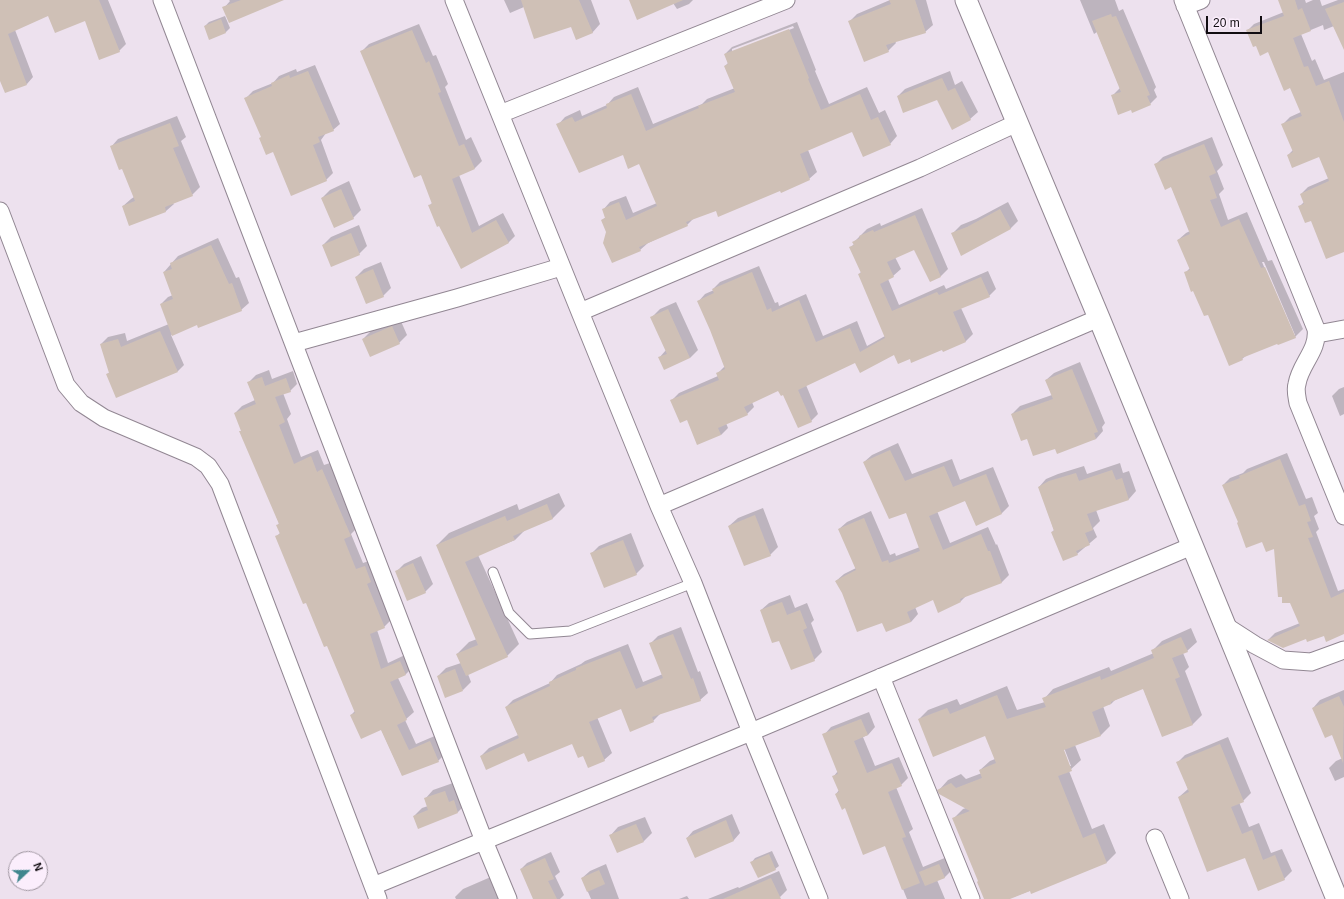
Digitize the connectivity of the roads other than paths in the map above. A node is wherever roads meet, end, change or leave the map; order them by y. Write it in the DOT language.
graph roads {
  1 [pos="162,0"];
  2 [pos="454,0"];
  3 [pos="786,0"];
  4 [pos="966,0"];
  5 [pos="1201,0"];
  6 [pos="1184,3"];
  7 [pos="500,114"];
  8 [pos="1017,123"];
  9 [pos="0,212"];
  10 [pos="561,267"];
  11 [pos="580,312"];
  12 [pos="1099,318"];
  13 [pos="1344,329"];
  14 [pos="1317,334"];
  15 [pos="294,344"];
  16 [pos="659,506"];
  17 [pos="1344,516"];
  18 [pos="1192,546"];
  19 [pos="493,572"];
  20 [pos="693,583"];
  21 [pos="1224,625"];
  22 [pos="1344,650"];
  23 [pos="881,677"];
  24 [pos="751,732"];
  25 [pos="1155,838"];
  26 [pos="484,840"];
  27 [pos="375,892"];
  28 [pos="508,899"];
  29 [pos="819,899"];
  30 [pos="971,899"];
  31 [pos="1180,899"];
  32 [pos="1337,899"];
  1 -- 15 [label="street"];
  2 -- 7 [label="street"];
  3 -- 7 [label="street"];
  4 -- 8 [label="street"];
  5 -- 6 [label="street"];
  6 -- 14 [label="street"];
  7 -- 10 [label="street"];
  8 -- 11 [label="street"];
  8 -- 12 [label="street"];
  9 -- 27 [label="street"];
  10 -- 11 [label="street"];
  10 -- 15 [label="street"];
  11 -- 16 [label="street"];
  12 -- 16 [label="street"];
  12 -- 18 [label="street"];
  13 -- 14 [label="street"];
  14 -- 17 [label="street"];
  15 -- 26 [label="street"];
  16 -- 20 [label="street"];
  18 -- 21 [label="street"];
  18 -- 23 [label="street"];
  19 -- 20 [label="lane"];
  20 -- 24 [label="street"];
  21 -- 22 [label="street"];
  21 -- 32 [label="street"];
  23 -- 24 [label="street"];
  23 -- 30 [label="street"];
  24 -- 26 [label="street"];
  24 -- 29 [label="street"];
  25 -- 31 [label="street"];
  26 -- 27 [label="street"];
  26 -- 28 [label="street"];
}
